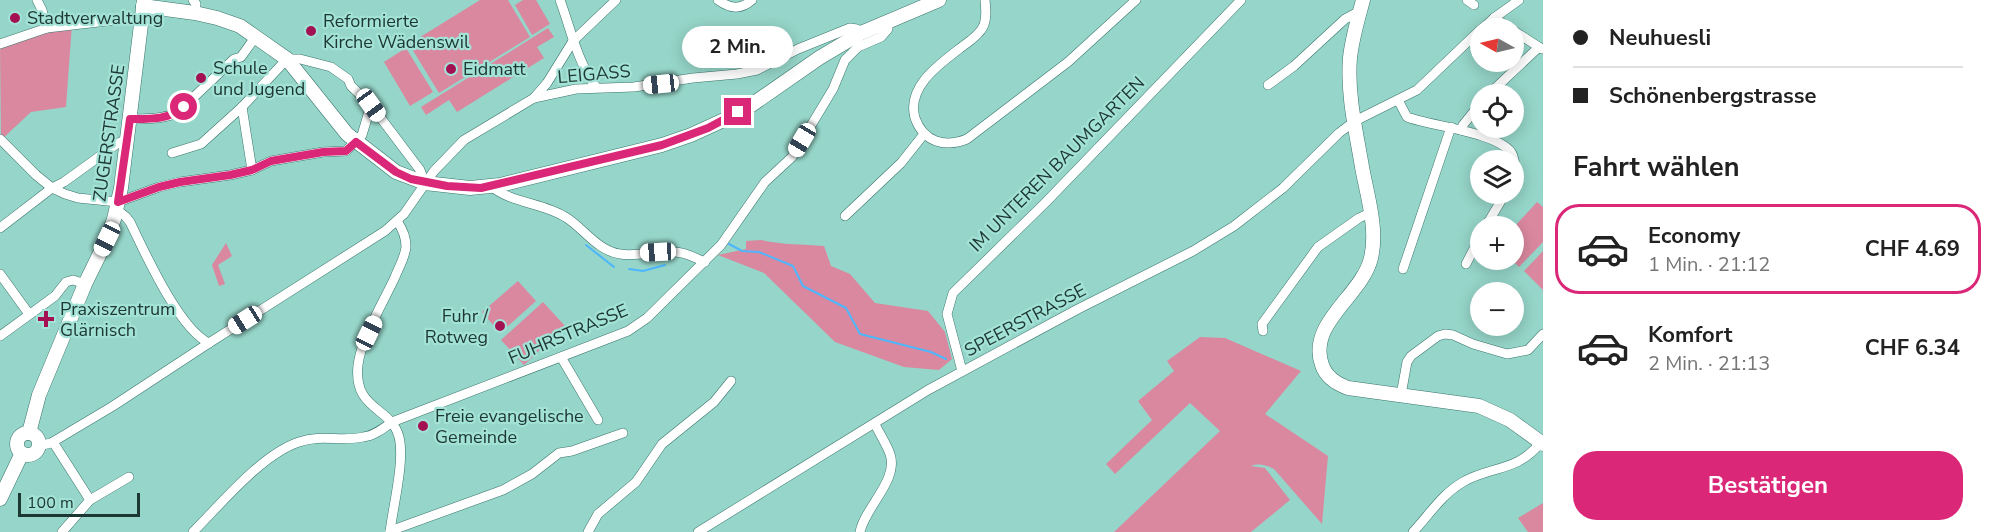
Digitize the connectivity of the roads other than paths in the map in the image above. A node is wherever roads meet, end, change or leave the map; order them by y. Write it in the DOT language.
graph roads {
  1 [pos="37,0"];
  2 [pos="560,0"];
  3 [pos="615,0"];
  4 [pos="718,0"];
  5 [pos="752,0"];
  6 [pos="939,0"];
  7 [pos="985,0"];
  8 [pos="1136,0"];
  9 [pos="1241,0"];
  10 [pos="1519,0"];
  11 [pos="1362,6"];
  12 [pos="194,7"];
  13 [pos="143,8"];
  14 [pos="1494,18"];
  15 [pos="887,21"];
  16 [pos="47,28"];
  17 [pos="861,33"];
  18 [pos="256,36"];
  19 [pos="1524,37"];
  20 [pos="573,41"];
  21 [pos="1470,41"];
  22 [pos="0,44"];
  23 [pos="1541,48"];
  24 [pos="287,59"];
  25 [pos="1500,84"];
  26 [pos="1268,86"];
  27 [pos="596,87"];
  28 [pos="534,98"];
  29 [pos="1398,100"];
  30 [pos="371,105"];
  31 [pos="242,107"];
  32 [pos="1470,116"];
  33 [pos="130,119"];
  34 [pos="1355,121"];
  35 [pos="1451,127"];
  36 [pos="1461,130"];
  37 [pos="924,134"];
  38 [pos="0,139"];
  39 [pos="127,139"];
  40 [pos="356,142"];
  41 [pos="1507,150"];
  42 [pos="172,153"];
  43 [pos="252,170"];
  44 [pos="424,183"];
  45 [pos="491,186"];
  46 [pos="52,188"];
  47 [pos="118,206"];
  48 [pos="1370,213"];
  49 [pos="845,216"];
  50 [pos="397,221"];
  51 [pos="0,228"];
  52 [pos="1470,256"];
  53 [pos="705,262"];
  54 [pos="1466,264"];
  55 [pos="1403,269"];
  56 [pos="0,274"];
  57 [pos="85,285"];
  58 [pos="29,314"];
  59 [pos="1263,332"];
  60 [pos="1543,334"];
  61 [pos="0,336"];
  62 [pos="209,343"];
  63 [pos="561,357"];
  64 [pos="962,371"];
  65 [pos="731,381"];
  66 [pos="1401,395"];
  67 [pos="598,420"];
  68 [pos="392,422"];
  69 [pos="874,423"];
  70 [pos="623,433"];
  71 [pos="29,434"];
  72 [pos="53,442"];
  73 [pos="1542,443"];
  74 [pos="38,446"];
  75 [pos="22,453"];
  76 [pos="129,477"];
  77 [pos="0,499"];
  78 [pos="90,500"];
  79 [pos="390,531"];
  80 [pos="63,532"];
  81 [pos="193,532"];
  82 [pos="588,532"];
  83 [pos="698,532"];
  84 [pos="860,532"];
  85 [pos="1413,532"];
  1 -- 16 [label="street"];
  2 -- 20 [label="street"];
  3 -- 20 [label="street"];
  4 -- 5 [label="street"];
  6 -- 15 [label="street"];
  7 -- 37 [label="street"];
  8 -- 37 [label="street"];
  9 -- 64 [label="street, IM UNTEREN BAUMGARTEN"];
  10 -- 14 [label="street, SPEERSTRASSE"];
  11 -- 26 [label="street"];
  11 -- 34 [label="street"];
  12 -- 13 [label="street"];
  12 -- 18 [label="street"];
  13 -- 16 [label="street"];
  13 -- 33 [label="street, ZUGERSTRASSE"];
  15 -- 17 [label="street"];
  15 -- 53 [label="street, FUHRSTRASSE"];
  16 -- 22 [label="street"];
  17 -- 27 [label="street, LEIGASS"];
  17 -- 45 [label="street"];
  18 -- 24 [label="street"];
  18 -- 33 [label="street"];
  19 -- 23 [label="street"];
  20 -- 27 [label="street"];
  20 -- 28 [label="street"];
  21 -- 29 [label="street, SPEERSTRASSE"];
  23 -- 25 [label="street"];
  24 -- 30 [label="street"];
  24 -- 31 [label="street"];
  24 -- 40 [label="street"];
  27 -- 28 [label="street, LEIGASS"];
  28 -- 44 [label="street"];
  29 -- 34 [label="street, SPEERSTRASSE"];
  29 -- 35 [label="street"];
  30 -- 40 [label="street"];
  30 -- 44 [label="street"];
  31 -- 42 [label="street"];
  31 -- 43 [label="street"];
  32 -- 36 [label="street"];
  33 -- 39 [label="street, ZUGERSTRASSE"];
  34 -- 48 [label="street"];
  34 -- 64 [label="street, SPEERSTRASSE"];
  35 -- 36 [label="street"];
  35 -- 55 [label="street"];
  36 -- 41 [label="street"];
  37 -- 49 [label="street"];
  38 -- 46 [label="street"];
  39 -- 46 [label="street"];
  39 -- 47 [label="street, ZUGERSTRASSE"];
  40 -- 43 [label="street"];
  40 -- 44 [label="street"];
  43 -- 47 [label="street"];
  44 -- 45 [label="street"];
  44 -- 50 [label="street"];
  45 -- 53 [label="street"];
  46 -- 47 [label="street"];
  46 -- 51 [label="street"];
  47 -- 57 [label="street, ZUGERSTRASSE"];
  47 -- 62 [label="street"];
  48 -- 59 [label="street"];
  48 -- 66 [label="street"];
  50 -- 62 [label="street"];
  50 -- 68 [label="street"];
  52 -- 54 [label="street"];
  53 -- 63 [label="street, FUHRSTRASSE"];
  56 -- 58 [label="street"];
  57 -- 58 [label="street"];
  57 -- 71 [label="street, ZUGERSTRASSE"];
  58 -- 61 [label="street"];
  60 -- 66 [label="street"];
  62 -- 72 [label="street"];
  63 -- 67 [label="street"];
  63 -- 68 [label="street, FUHRSTRASSE"];
  64 -- 69 [label="street, SPEERSTRASSE"];
  65 -- 82 [label="street"];
  66 -- 73 [label="street"];
  68 -- 79 [label="street"];
  68 -- 81 [label="street, FUHRSTRASSE"];
  69 -- 83 [label="street, SPEERSTRASSE"];
  69 -- 84 [label="street"];
  70 -- 79 [label="street"];
  71 -- 74 [label="street"];
  71 -- 75 [label="street, ZUGERSTRASSE"];
  72 -- 74 [label="street"];
  72 -- 78 [label="street"];
  73 -- 85 [label="street"];
  74 -- 75 [label="street"];
  75 -- 77 [label="street, ZUGERSTRASSE"];
  76 -- 78 [label="street"];
  78 -- 80 [label="street"];
}
